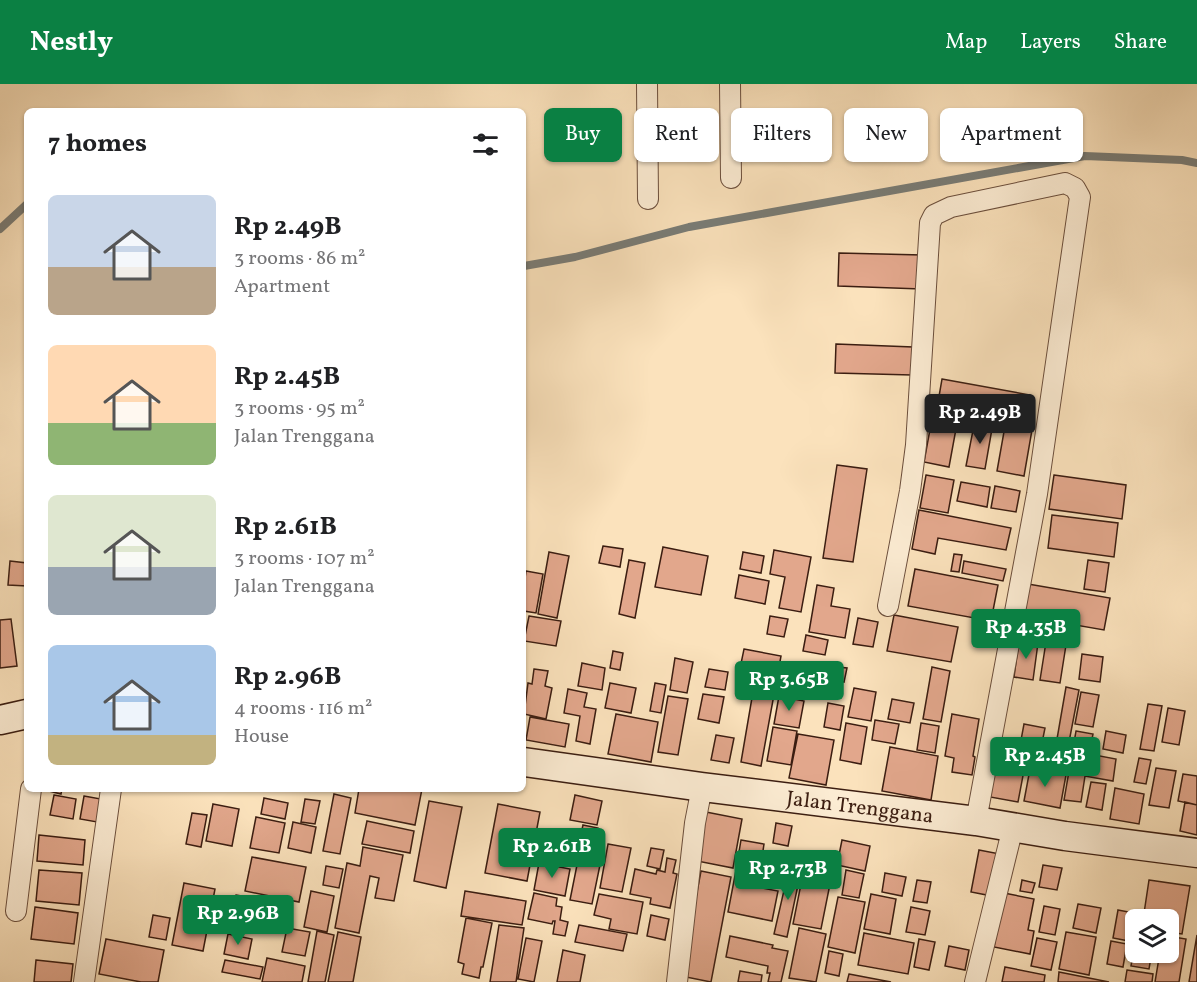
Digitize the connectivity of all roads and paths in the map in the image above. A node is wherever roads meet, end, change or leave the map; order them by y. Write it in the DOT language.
graph roads {
  1 [pos="647,84"];
  2 [pos="730,84"];
  3 [pos="731,178"];
  4 [pos="648,199"];
  5 [pos="888,606"];
  6 [pos="24,715"];
  7 [pos="0,720"];
  8 [pos="526,762"];
  9 [pos="702,787"];
  10 [pos="31,792"];
  11 [pos="111,792"];
  12 [pos="975,821"];
  13 [pos="1013,827"];
  14 [pos="1197,854"];
  15 [pos="15,911"];
  16 [pos="84,982"];
  17 [pos="677,982"];
  18 [pos="975,982"];
  1 -- 4 [label="street"];
  2 -- 3 [label="street"];
  5 -- 12 [label="street"];
  6 -- 7 [label="main road"];
  8 -- 9 [label="main road, Jalan Trenggana"];
  9 -- 12 [label="main road, Jalan Trenggana"];
  9 -- 17 [label="street"];
  10 -- 15 [label="street"];
  11 -- 16 [label="street"];
  12 -- 13 [label="main road, Jalan Trenggana"];
  13 -- 14 [label="main road, Jalan Trenggana"];
  13 -- 18 [label="street"];
}
